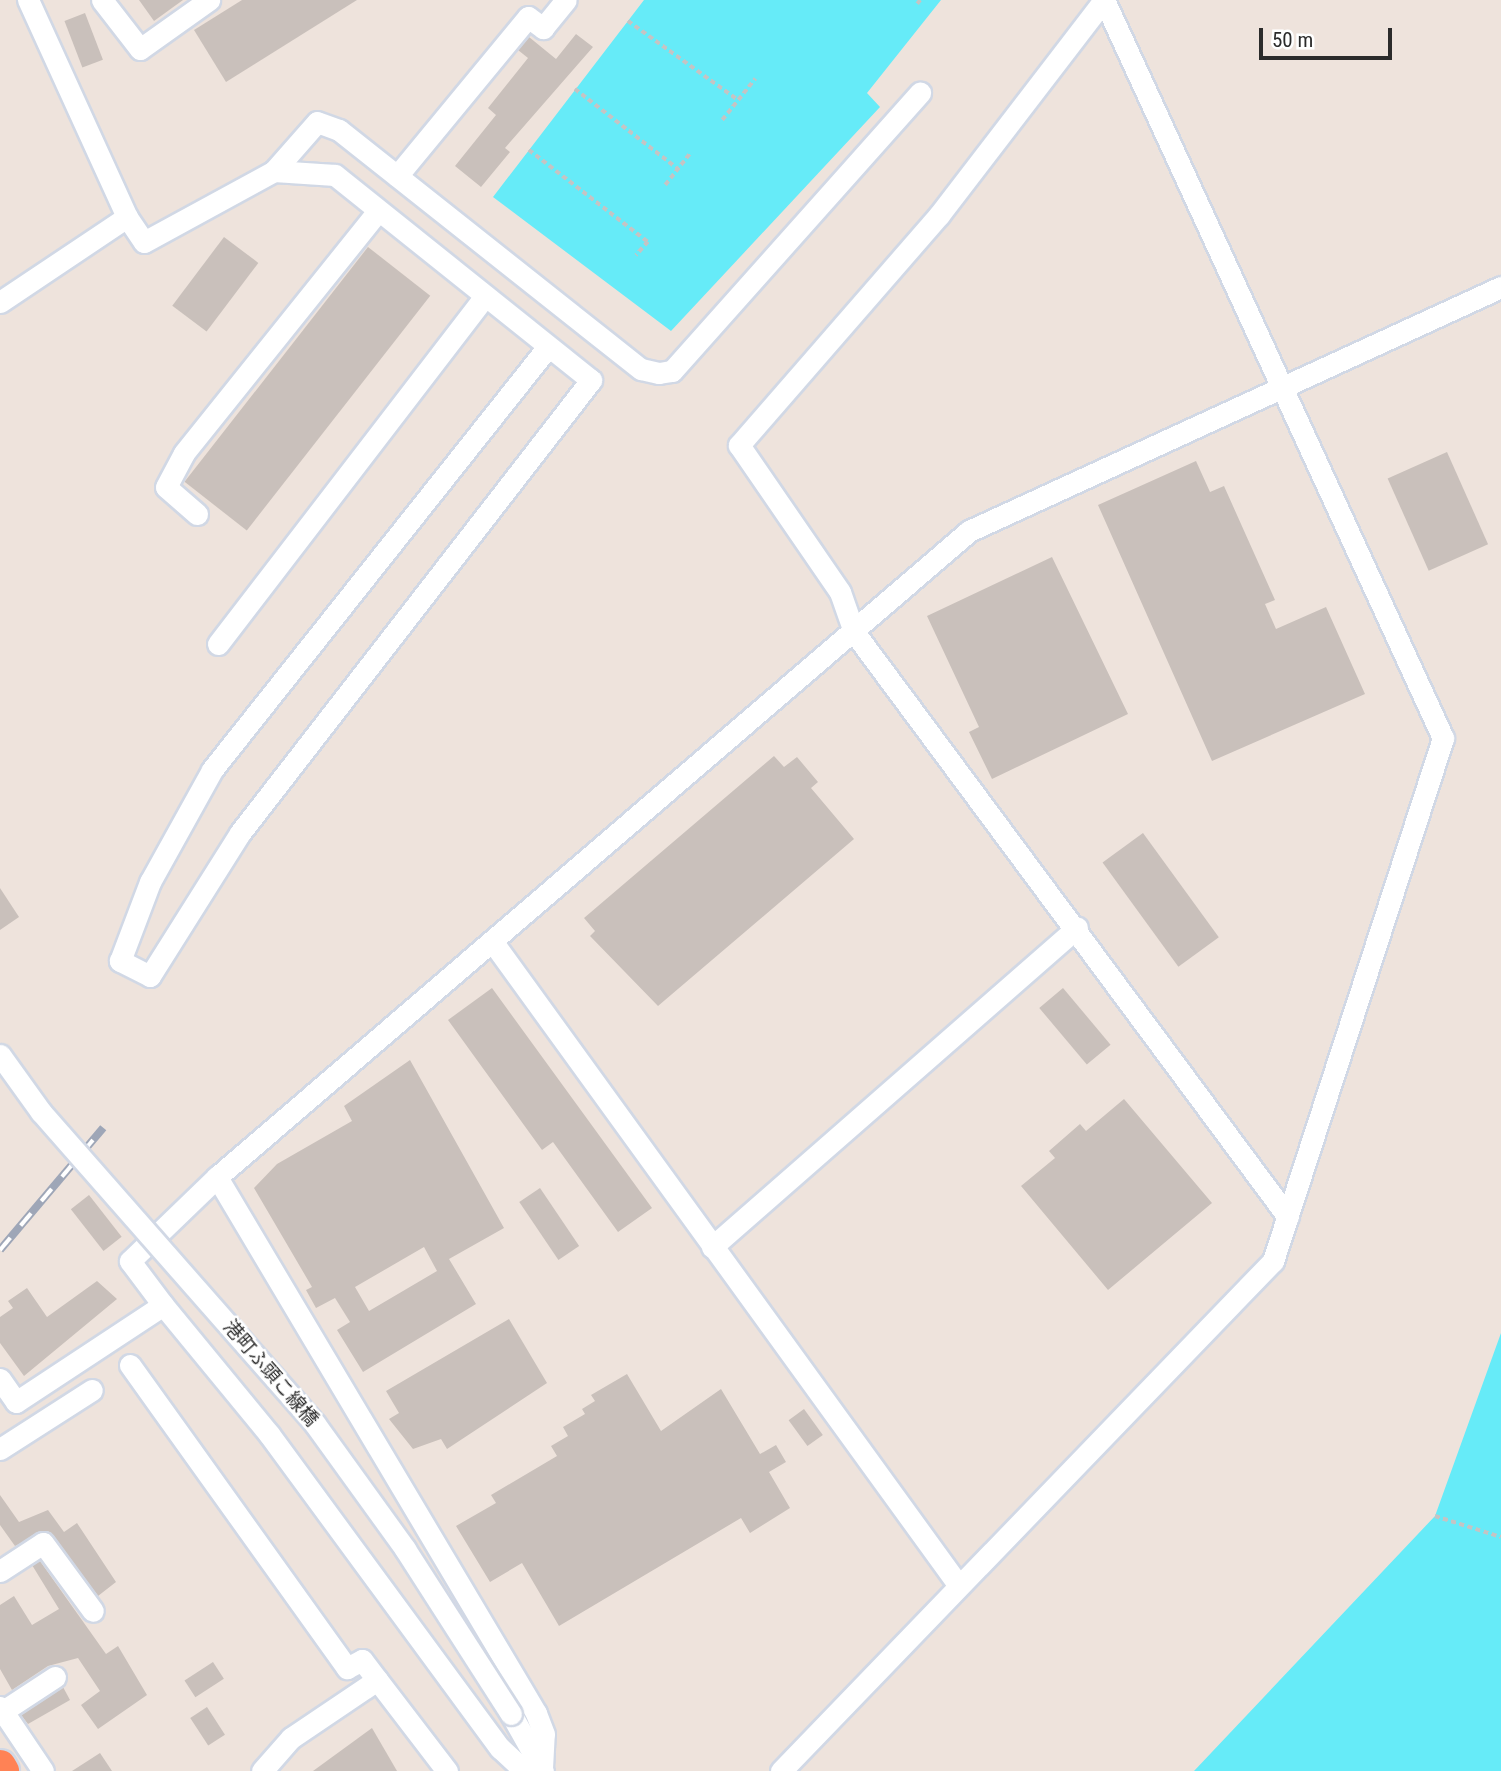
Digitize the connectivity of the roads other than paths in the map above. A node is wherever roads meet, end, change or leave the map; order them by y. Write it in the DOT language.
graph roads {
  1 [pos="28,0"];
  2 [pos="102,0"];
  3 [pos="209,0"];
  4 [pos="566,0"];
  5 [pos="1104,0"];
  6 [pos="920,93"];
  7 [pos="274,171"];
  8 [pos="397,176"];
  9 [pos="378,211"];
  10 [pos="127,217"];
  11 [pos="1501,287"];
  12 [pos="484,297"];
  13 [pos="0,302"];
  14 [pos="547,348"];
  15 [pos="1281,389"];
  16 [pos="197,514"];
  17 [pos="854,632"];
  18 [pos="218,644"];
  19 [pos="1077,927"];
  20 [pos="492,941"];
  21 [pos="0,1055"];
  22 [pos="218,1177"];
  23 [pos="1288,1217"];
  24 [pos="712,1247"];
  25 [pos="163,1305"];
  26 [pos="130,1365"];
  27 [pos="0,1379"];
  28 [pos="92,1390"];
  29 [pos="0,1449"];
  30 [pos="0,1571"];
  31 [pos="959,1586"];
  32 [pos="93,1611"];
  33 [pos="55,1677"];
  34 [pos="377,1680"];
  35 [pos="1,1709"];
  36 [pos="0,1766"];
  37 [pos="542,1770"];
  38 [pos="3,1771"];
  39 [pos="43,1771"];
  40 [pos="262,1771"];
  41 [pos="447,1771"];
  42 [pos="781,1771"];
  1 -- 10 [label="street"];
  2 -- 3 [label="street"];
  4 -- 8 [label="street"];
  5 -- 15 [label="street"];
  5 -- 17 [label="street"];
  6 -- 8 [label="street"];
  7 -- 8 [label="street"];
  7 -- 9 [label="street"];
  7 -- 10 [label="street"];
  9 -- 12 [label="street"];
  9 -- 16 [label="street"];
  10 -- 13 [label="street"];
  11 -- 15 [label="street"];
  12 -- 14 [label="street"];
  12 -- 18 [label="street"];
  14 -- 14 [label="street"];
  15 -- 17 [label="street"];
  15 -- 23 [label="street"];
  17 -- 19 [label="street"];
  17 -- 20 [label="street"];
  19 -- 23 [label="street"];
  19 -- 24 [label="street"];
  20 -- 22 [label="street"];
  20 -- 24 [label="street"];
  21 -- 37 [label="street, 港町ふ頭こ線橋, bridge"];
  22 -- 25 [label="street"];
  22 -- 37 [label="street"];
  23 -- 31 [label="street"];
  24 -- 31 [label="street"];
  25 -- 27 [label="street"];
  25 -- 37 [label="street"];
  26 -- 34 [label="street"];
  28 -- 29 [label="street"];
  30 -- 32 [label="street"];
  31 -- 42 [label="street"];
  33 -- 35 [label="street"];
  34 -- 40 [label="street"];
  34 -- 41 [label="street"];
  35 -- 39 [label="street"];
  36 -- 38 [label="highway"];
}
